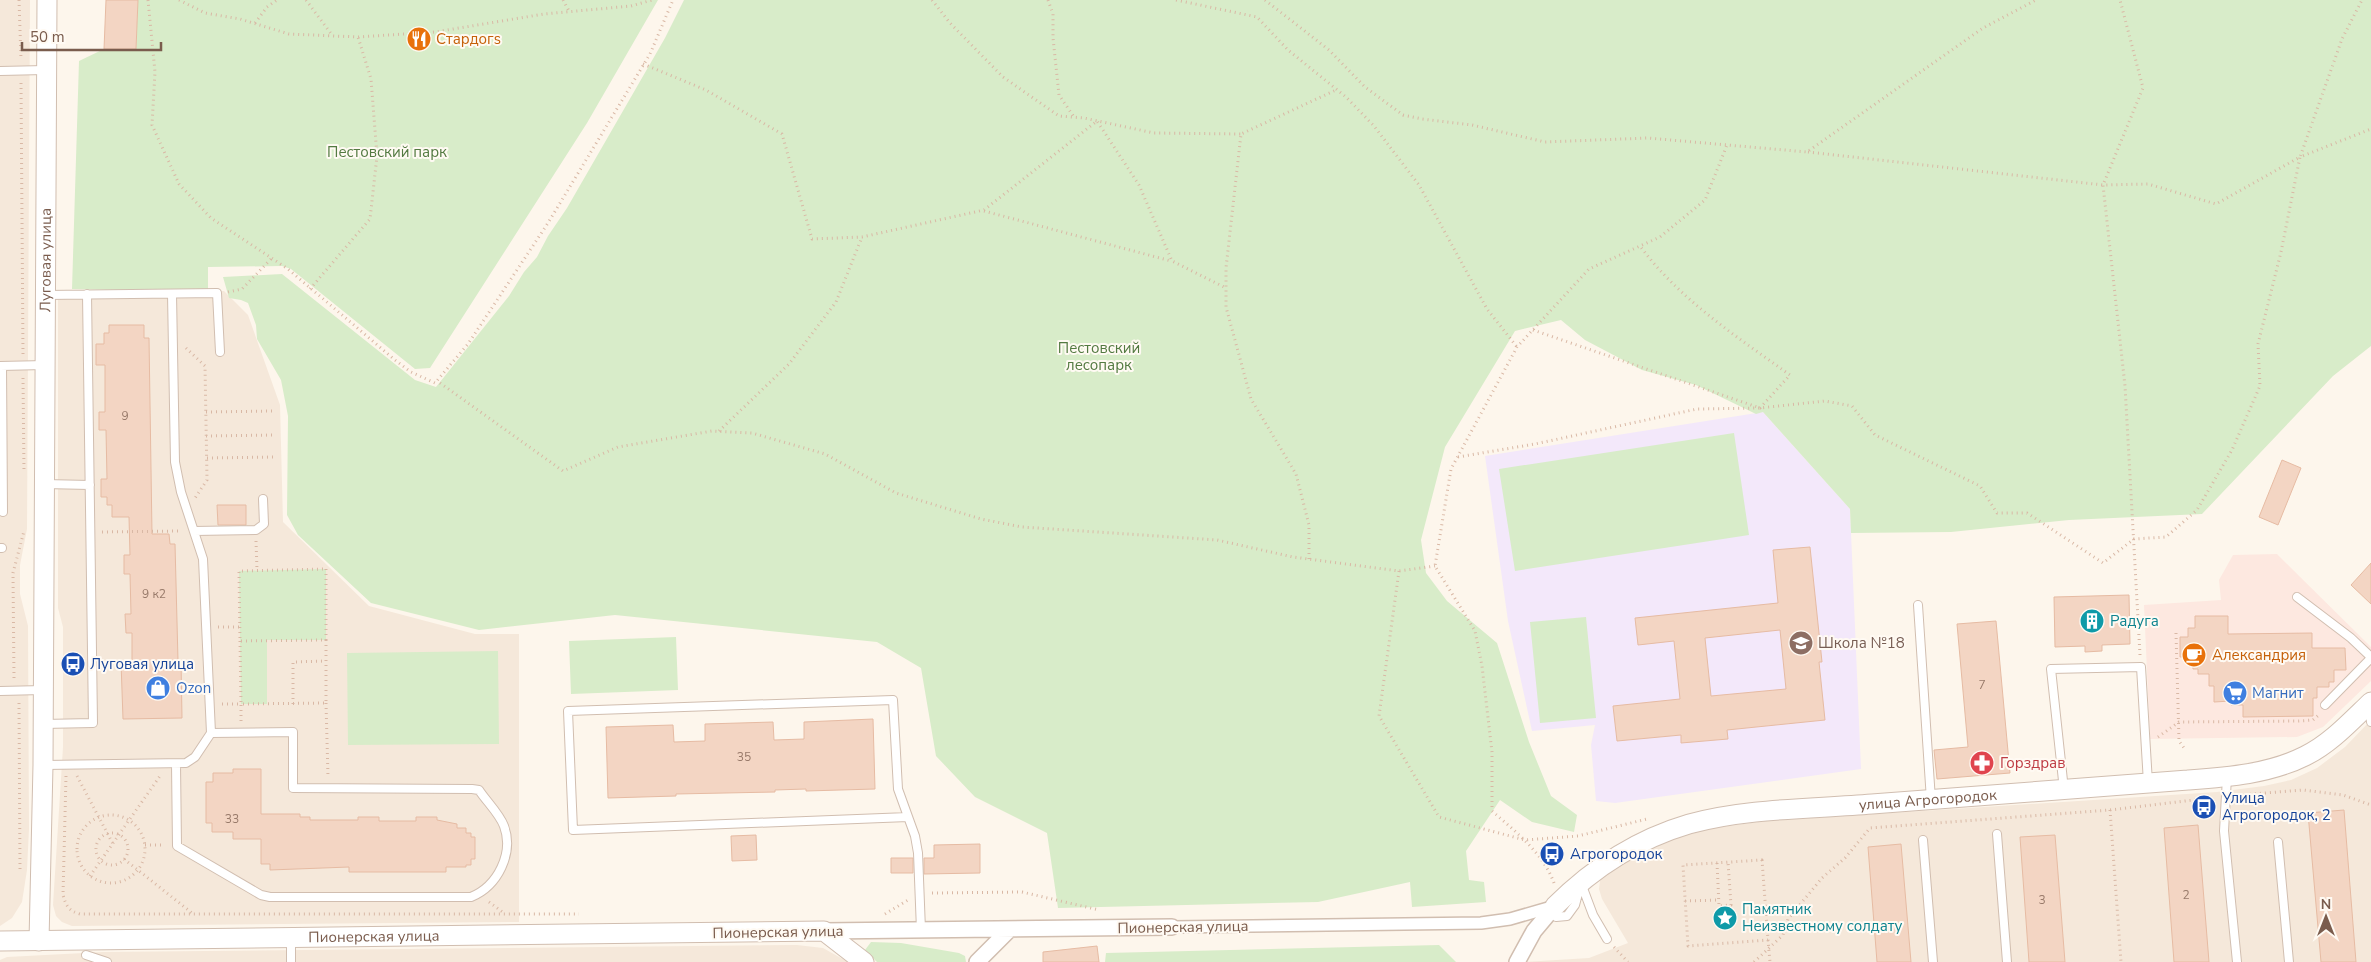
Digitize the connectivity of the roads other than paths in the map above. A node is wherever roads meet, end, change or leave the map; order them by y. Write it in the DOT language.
graph roads {
  1 [pos="48,0"];
  2 [pos="0,70"];
  3 [pos="47,70"];
  4 [pos="87,294"];
  5 [pos="172,294"];
  6 [pos="46,295"];
  7 [pos="220,352"];
  8 [pos="45,365"];
  9 [pos="1,366"];
  10 [pos="44,484"];
  11 [pos="90,485"];
  12 [pos="263,499"];
  13 [pos="3,512"];
  14 [pos="194,531"];
  15 [pos="2297,597"];
  16 [pos="1918,605"];
  17 [pos="2371,658"];
  18 [pos="43,690"];
  19 [pos="0,691"];
  20 [pos="2325,705"];
  21 [pos="2370,709"];
  22 [pos="43,724"];
  23 [pos="211,733"];
  24 [pos="176,764"];
  25 [pos="43,765"];
  26 [pos="2227,777"];
  27 [pos="2148,783"];
  28 [pos="2064,790"];
  29 [pos="1931,800"];
  30 [pos="908,817"];
  31 [pos="1997,834"];
  32 [pos="1923,840"];
  33 [pos="2278,842"];
  34 [pos="1580,881"];
  35 [pos="1558,903"];
  36 [pos="1172,927"];
  37 [pos="1010,929"];
  38 [pos="921,930"];
  39 [pos="824,931"];
  40 [pos="291,938"];
  41 [pos="1607,939"];
  42 [pos="39,941"];
  43 [pos="2,942"];
  44 [pos="86,955"];
  45 [pos="107,962"];
  46 [pos="291,962"];
  47 [pos="864,962"];
  48 [pos="977,962"];
  49 [pos="1517,962"];
  50 [pos="1933,962"];
  51 [pos="2007,962"];
  52 [pos="2237,962"];
  53 [pos="2289,962"];
  1 -- 3 [label="street, Луговая улица"];
  2 -- 3 [label="lane"];
  3 -- 6 [label="street, Луговая улица"];
  4 -- 5 [label="lane"];
  4 -- 6 [label="lane"];
  4 -- 11 [label="lane"];
  5 -- 7 [label="lane"];
  5 -- 14 [label="lane"];
  6 -- 8 [label="street, Луговая улица"];
  8 -- 9 [label="lane"];
  8 -- 10 [label="street, Луговая улица"];
  9 -- 13 [label="lane"];
  10 -- 11 [label="lane"];
  10 -- 18 [label="street, Луговая улица"];
  11 -- 22 [label="lane"];
  12 -- 14 [label="lane"];
  14 -- 23 [label="lane"];
  15 -- 17 [label="lane"];
  16 -- 29 [label="lane"];
  17 -- 20 [label="lane"];
  18 -- 19 [label="lane"];
  18 -- 22 [label="street, Луговая улица"];
  21 -- 26 [label="street, улица Агрогородок"];
  22 -- 25 [label="street, Луговая улица"];
  23 -- 24 [label="lane"];
  23 -- 24 [label="lane"];
  24 -- 25 [label="lane"];
  25 -- 42 [label="street, Луговая улица"];
  26 -- 27 [label="street, улица Агрогородок"];
  26 -- 52 [label="lane"];
  27 -- 28 [label="street, улица Агрогородок"];
  27 -- 28 [label="lane"];
  28 -- 29 [label="street, улица Агрогородок"];
  29 -- 34 [label="street, улица Агрогородок"];
  30 -- 30 [label="lane"];
  30 -- 38 [label="lane"];
  31 -- 51 [label="lane"];
  32 -- 50 [label="lane"];
  33 -- 53 [label="lane"];
  34 -- 35 [label="street, улица Агрогородок"];
  34 -- 41 [label="lane"];
  35 -- 36 [label="street, Пионерская улица"];
  35 -- 49 [label="street, улица Агрогородок"];
  36 -- 37 [label="street, Пионерская улица"];
  37 -- 38 [label="street, Пионерская улица"];
  37 -- 48 [label="street"];
  38 -- 39 [label="street, Пионерская улица"];
  39 -- 40 [label="street, Пионерская улица"];
  39 -- 47 [label="street"];
  40 -- 42 [label="street, Пионерская улица"];
  40 -- 46 [label="lane"];
  42 -- 43 [label="street, Пионерская улица"];
  44 -- 45 [label="lane"];
}
